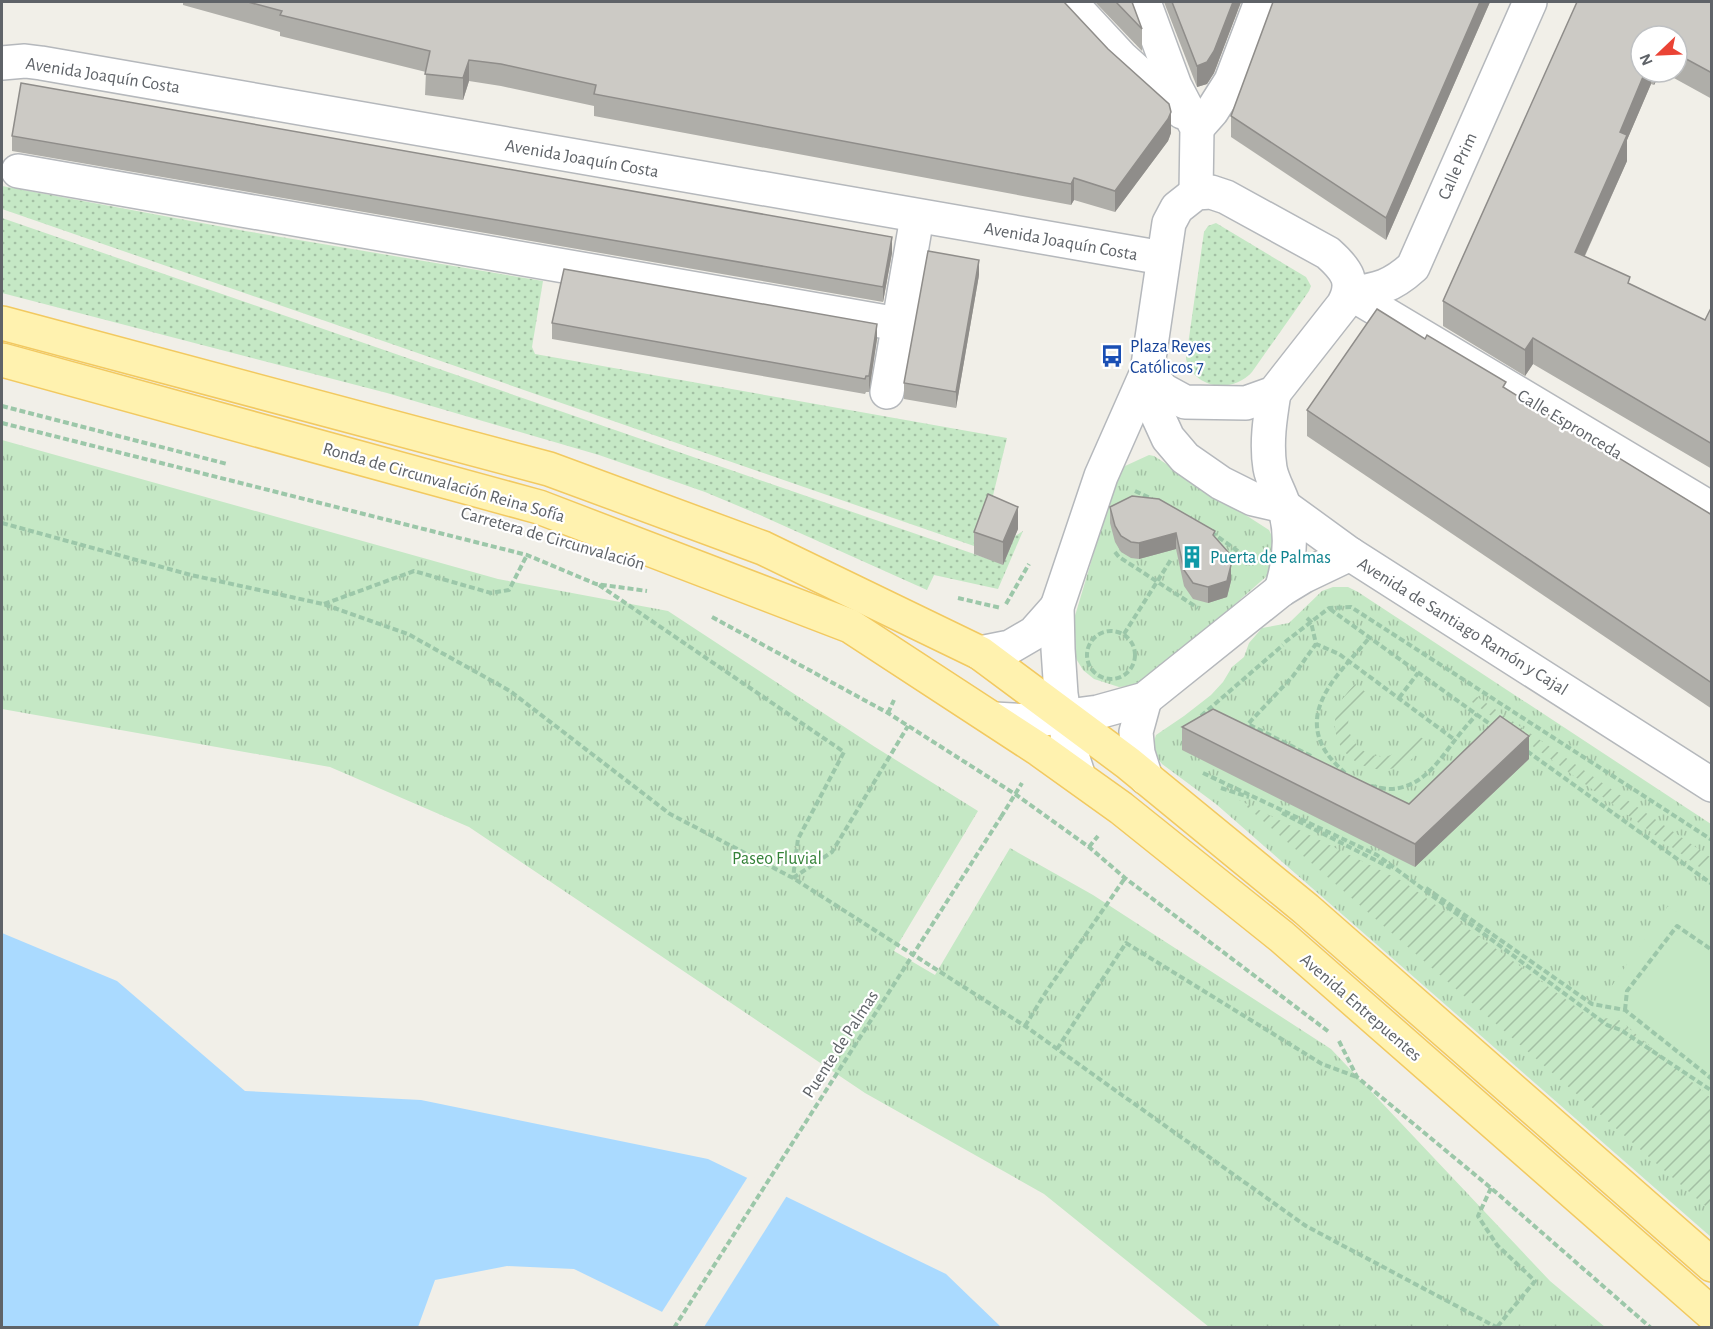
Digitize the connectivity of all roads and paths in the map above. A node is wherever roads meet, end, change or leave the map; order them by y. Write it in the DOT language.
graph roads {
  1 [pos="1070,2"];
  2 [pos="1144,2"];
  3 [pos="1261,2"];
  4 [pos="1530,2"];
  5 [pos="1160,48"];
  6 [pos="2,63"];
  7 [pos="1132,66"];
  8 [pos="1197,128"];
  9 [pos="18,171"];
  10 [pos="1196,193"];
  11 [pos="917,217"];
  12 [pos="1163,258"];
  13 [pos="1413,267"];
  14 [pos="1350,292"];
  15 [pos="2,323"];
  16 [pos="898,324"];
  17 [pos="1429,339"];
  18 [pos="2,360"];
  19 [pos="1147,372"];
  20 [pos="887,392"];
  21 [pos="1274,393"];
  22 [pos="2,405"];
  23 [pos="2,423"];
  24 [pos="234,466"];
  25 [pos="1128,487"];
  26 [pos="1157,502"];
  27 [pos="1284,506"];
  28 [pos="1712,509"];
  29 [pos="2,523"];
  30 [pos="1205,528"];
  31 [pos="1113,550"];
  32 [pos="1350,554"];
  33 [pos="527,555"];
  34 [pos="1172,558"];
  35 [pos="1032,559"];
  36 [pos="1254,562"];
  37 [pos="1156,582"];
  38 [pos="597,584"];
  39 [pos="1281,590"];
  40 [pos="651,592"];
  41 [pos="948,596"];
  42 [pos="323,604"];
  43 [pos="1057,607"];
  44 [pos="1329,608"];
  45 [pos="1204,610"];
  46 [pos="704,612"];
  47 [pos="1311,622"];
  48 [pos="1124,634"];
  49 [pos="1370,638"];
  50 [pos="1316,644"];
  51 [pos="980,653"];
  52 [pos="1350,662"];
  53 [pos="1418,673"];
  54 [pos="1153,693"];
  55 [pos="1399,698"];
  56 [pos="1477,714"];
  57 [pos="1065,716"];
  58 [pos="994,720"];
  59 [pos="908,726"];
  60 [pos="1496,728"];
  61 [pos="1455,740"];
  62 [pos="1525,749"];
  63 [pos="1316,759"];
  64 [pos="1325,764"];
  65 [pos="1030,766"];
  66 [pos="1194,769"];
  67 [pos="1345,773"];
  68 [pos="1079,777"];
  69 [pos="1353,777"];
  70 [pos="1146,778"];
  71 [pos="1712,784"];
  72 [pos="1368,786"];
  73 [pos="1217,787"];
  74 [pos="1015,794"];
  75 [pos="1712,840"];
  76 [pos="1401,873"];
  77 [pos="793,878"];
  78 [pos="1125,878"];
  79 [pos="1711,882"];
  80 [pos="1712,950"];
  81 [pos="1625,1010"];
  82 [pos="1025,1026"];
  83 [pos="1330,1033"];
  84 [pos="1339,1040"];
  85 [pos="1057,1049"];
  86 [pos="1357,1077"];
  87 [pos="1712,1079"];
  88 [pos="1712,1091"];
  89 [pos="1491,1188"];
  90 [pos="1712,1265"];
  91 [pos="1712,1314"];
  92 [pos="1497,1327"];
  93 [pos="674,1328"];
  94 [pos="1651,1328"];
  1 -- 7 [label="street"];
  2 -- 5 [label="street"];
  3 -- 8 [label="street"];
  4 -- 13 [label="street, Calle Prim"];
  5 -- 7 [label="street"];
  5 -- 8 [label="street"];
  6 -- 11 [label="street, Avenida Joaquín Costa"];
  7 -- 8 [label="street"];
  8 -- 10 [label="street"];
  9 -- 16 [label="street"];
  10 -- 12 [label="street"];
  10 -- 14 [label="street"];
  11 -- 12 [label="street, Avenida Joaquín Costa"];
  11 -- 16 [label="street"];
  12 -- 19 [label="street"];
  13 -- 14 [label="street"];
  13 -- 17 [label="street, Calle Espronceda"];
  14 -- 17 [label="street, Calle Espronceda"];
  14 -- 21 [label="street"];
  15 -- 51 [label="main road, Ronda de Circunvalación Reina Sofía"];
  16 -- 20 [label="street"];
  17 -- 28 [label="street, Calle Espronceda"];
  18 -- 58 [label="main road, Ronda de Circunvalación Reina Sofía"];
  19 -- 21 [label="street"];
  19 -- 27 [label="street"];
  19 -- 43 [label="street"];
  21 -- 27 [label="street"];
  22 -- 24 [label="path"];
  23 -- 33 [label="path"];
  25 -- 26 [label="path"];
  27 -- 32 [label="street, Avenida de Santiago Ramón y Cajal"];
  27 -- 39 [label="street"];
  29 -- 42 [label="path"];
  30 -- 36 [label="path"];
  31 -- 37 [label="path"];
  32 -- 39 [label="street"];
  32 -- 71 [label="street, Avenida de Santiago Ramón y Cajal"];
  33 -- 38 [label="path"];
  33 -- 42 [label="path"];
  34 -- 37 [label="path"];
  35 -- 41 [label="path"];
  37 -- 45 [label="path"];
  37 -- 48 [label="path"];
  38 -- 40 [label="path"];
  38 -- 77 [label="path"];
  39 -- 54 [label="street"];
  42 -- 77 [label="path"];
  43 -- 51 [label="street"];
  43 -- 57 [label="street"];
  44 -- 47 [label="path"];
  44 -- 49 [label="path"];
  44 -- 75 [label="path"];
  46 -- 59 [label="path"];
  47 -- 50 [label="path"];
  47 -- 54 [label="path"];
  49 -- 52 [label="path"];
  49 -- 53 [label="path"];
  50 -- 52 [label="path"];
  50 -- 63 [label="path"];
  51 -- 57 [label="main road, Ronda de Circunvalación Reina Sofía"];
  52 -- 55 [label="path"];
  52 -- 67 [label="path"];
  53 -- 55 [label="path"];
  53 -- 56 [label="path"];
  54 -- 57 [label="street"];
  54 -- 70 [label="street"];
  55 -- 61 [label="path"];
  56 -- 60 [label="path"];
  56 -- 61 [label="path"];
  57 -- 58 [label="street"];
  57 -- 68 [label="street"];
  57 -- 70 [label="main road, Avenida Entrepuentes"];
  58 -- 65 [label="main road, Avenida Entrepuentes"];
  59 -- 74 [label="path"];
  59 -- 77 [label="path"];
  61 -- 72 [label="path"];
  62 -- 79 [label="path"];
  64 -- 67 [label="path"];
  65 -- 68 [label="main road, Avenida Entrepuentes"];
  65 -- 74 [label="path, Puente de Palmas"];
  66 -- 76 [label="path"];
  67 -- 69 [label="path"];
  68 -- 91 [label="main road, Avenida Entrepuentes"];
  70 -- 90 [label="main road, Avenida Entrepuentes"];
  73 -- 76 [label="path"];
  74 -- 78 [label="path"];
  74 -- 93 [label="path, Puente de Palmas, bridge"];
  76 -- 81 [label="path"];
  76 -- 88 [label="path"];
  77 -- 82 [label="path"];
  78 -- 82 [label="path"];
  78 -- 83 [label="path"];
  80 -- 81 [label="path"];
  81 -- 87 [label="path"];
  82 -- 85 [label="path"];
  84 -- 86 [label="path"];
  85 -- 86 [label="path"];
  85 -- 92 [label="path"];
  86 -- 89 [label="path"];
  89 -- 92 [label="path"];
  89 -- 94 [label="path"];
}
